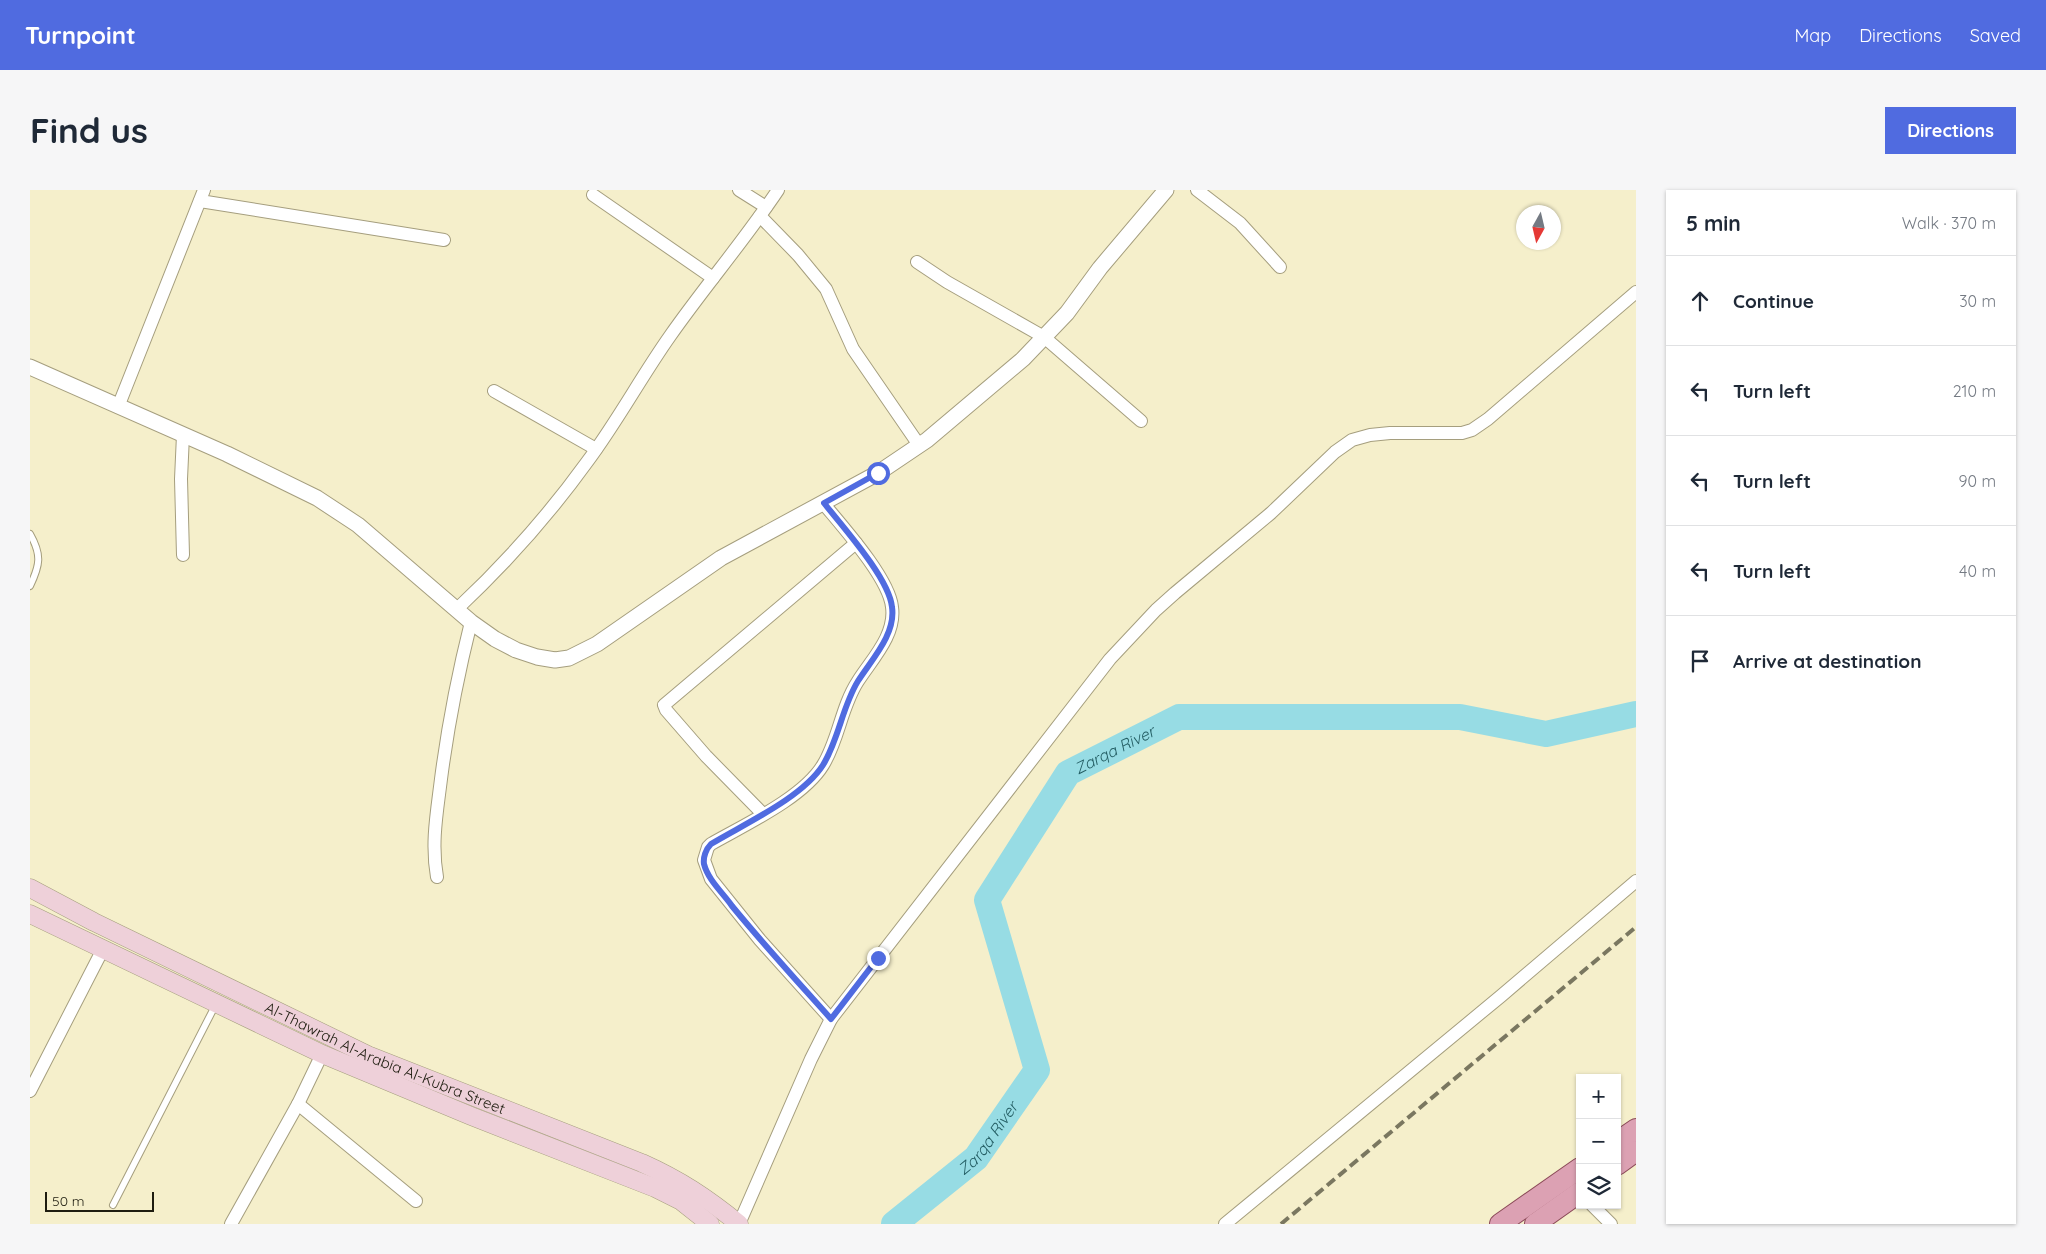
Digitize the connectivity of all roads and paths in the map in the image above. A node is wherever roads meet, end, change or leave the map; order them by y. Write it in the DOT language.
graph roads {
  1 [pos="739,190"];
  2 [pos="778,190"];
  3 [pos="1166,190"];
  4 [pos="1197,190"];
  5 [pos="202,195"];
  6 [pos="593,195"];
  7 [pos="763,212"];
  8 [pos="444,240"];
  9 [pos="917,262"];
  10 [pos="1280,267"];
  11 [pos="713,278"];
  12 [pos="1636,292"];
  13 [pos="1044,337"];
  14 [pos="30,367"];
  15 [pos="494,390"];
  16 [pos="118,407"];
  17 [pos="1141,421"];
  18 [pos="182,435"];
  19 [pos="919,445"];
  20 [pos="596,449"];
  21 [pos="824,503"];
  22 [pos="30,534"];
  23 [pos="856,543"];
  24 [pos="183,555"];
  25 [pos="30,586"];
  26 [pos="457,610"];
  27 [pos="471,622"];
  28 [pos="763,814"];
  29 [pos="437,877"];
  30 [pos="1636,881"];
  31 [pos="30,888"];
  32 [pos="30,914"];
  33 [pos="103,949"];
  34 [pos="216,1004"];
  35 [pos="831,1019"];
  36 [pos="322,1054"];
  37 [pos="30,1091"];
  38 [pos="298,1104"];
  39 [pos="1636,1129"];
  40 [pos="1621,1139"];
  41 [pos="1636,1151"];
  42 [pos="1618,1164"];
  43 [pos="1576,1171"];
  44 [pos="1576,1195"];
  45 [pos="416,1201"];
  46 [pos="113,1205"];
  47 [pos="1596,1209"];
  48 [pos="231,1224"];
  49 [pos="710,1224"];
  50 [pos="739,1224"];
  51 [pos="1225,1224"];
  52 [pos="1500,1224"];
  53 [pos="1535,1224"];
  54 [pos="1611,1224"];
  1 -- 7 [label="street"];
  2 -- 7 [label="street"];
  3 -- 13 [label="street"];
  4 -- 10 [label="street"];
  5 -- 8 [label="street"];
  5 -- 16 [label="street"];
  6 -- 11 [label="street"];
  7 -- 11 [label="street"];
  7 -- 19 [label="street"];
  9 -- 13 [label="street"];
  11 -- 20 [label="street"];
  12 -- 35 [label="street"];
  13 -- 17 [label="street"];
  13 -- 19 [label="street"];
  14 -- 16 [label="street"];
  15 -- 20 [label="street"];
  16 -- 18 [label="street"];
  18 -- 24 [label="street"];
  18 -- 26 [label="street"];
  19 -- 21 [label="street"];
  20 -- 26 [label="street"];
  21 -- 23 [label="street"];
  21 -- 27 [label="street"];
  22 -- 25 [label="lane"];
  23 -- 28 [label="street"];
  23 -- 28 [label="street"];
  26 -- 27 [label="street"];
  27 -- 29 [label="street"];
  28 -- 35 [label="street"];
  30 -- 51 [label="street"];
  31 -- 50 [label="main road, Al-Thawrah Al-Arabia Al-Kubra Street"];
  32 -- 33 [label="main road, Al-Thawrah Al-Arabia Al-Kubra Street"];
  33 -- 34 [label="main road, Al-Thawrah Al-Arabia Al-Kubra Street"];
  33 -- 37 [label="street"];
  34 -- 36 [label="main road, Al-Thawrah Al-Arabia Al-Kubra Street"];
  34 -- 46 [label="lane"];
  35 -- 50 [label="street"];
  36 -- 38 [label="street"];
  36 -- 49 [label="main road, Al-Thawrah Al-Arabia Al-Kubra Street"];
  38 -- 45 [label="street"];
  38 -- 48 [label="street"];
  39 -- 40 [label="main road"];
  41 -- 42 [label="main road"];
  43 -- 52 [label="main road"];
  44 -- 53 [label="main road"];
  47 -- 54 [label="street"];
}
